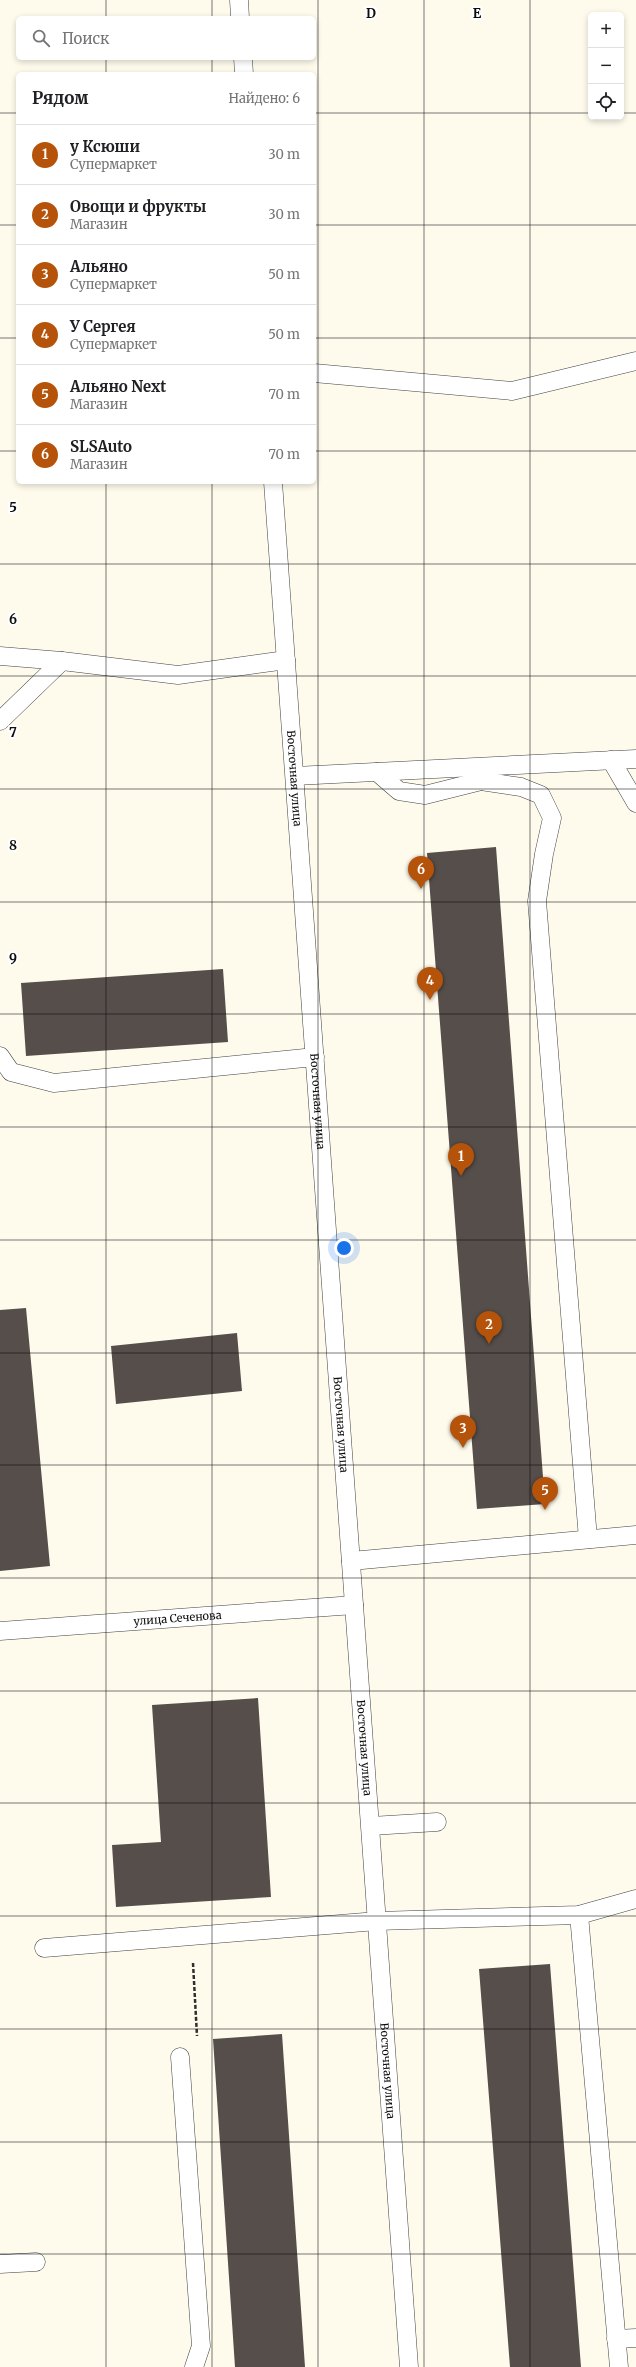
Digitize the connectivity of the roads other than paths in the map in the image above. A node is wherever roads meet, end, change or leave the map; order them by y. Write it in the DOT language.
graph roads {
  1 [pos="239,0"];
  2 [pos="240,16"];
  3 [pos="243,60"];
  4 [pos="244,72"];
  5 [pos="636,361"];
  6 [pos="316,374"];
  7 [pos="274,484"];
  8 [pos="0,656"];
  9 [pos="286,660"];
  10 [pos="62,661"];
  11 [pos="0,721"];
  12 [pos="636,759"];
  13 [pos="611,760"];
  14 [pos="377,772"];
  15 [pos="295,776"];
  16 [pos="636,803"];
  17 [pos="0,1056"];
  18 [pos="315,1057"];
  19 [pos="636,1535"];
  20 [pos="588,1539"];
  21 [pos="351,1561"];
  22 [pos="354,1605"];
  23 [pos="0,1631"];
  24 [pos="437,1822"];
  25 [pos="371,1826"];
  26 [pos="636,1899"];
  27 [pos="579,1915"];
  28 [pos="378,1921"];
  29 [pos="44,1948"];
  30 [pos="180,2057"];
  31 [pos="36,2262"];
  32 [pos="0,2264"];
  33 [pos="636,2338"];
  34 [pos="616,2339"];
  35 [pos="194,2367"];
  36 [pos="410,2367"];
  37 [pos="619,2367"];
  1 -- 2 [label="lane"];
  3 -- 4 [label="lane"];
  5 -- 6 [label="lane"];
  7 -- 9 [label="lane, Восточная улица"];
  8 -- 10 [label="lane"];
  9 -- 10 [label="lane"];
  9 -- 15 [label="lane, Восточная улица"];
  10 -- 11 [label="lane"];
  12 -- 13 [label="lane"];
  13 -- 14 [label="lane"];
  13 -- 16 [label="lane"];
  14 -- 15 [label="lane"];
  14 -- 20 [label="lane"];
  15 -- 18 [label="lane, Восточная улица"];
  17 -- 18 [label="lane"];
  18 -- 21 [label="lane, Восточная улица"];
  19 -- 20 [label="lane"];
  20 -- 21 [label="lane"];
  21 -- 22 [label="lane, Восточная улица"];
  22 -- 23 [label="lane, улица Сеченова"];
  22 -- 25 [label="lane, Восточная улица"];
  24 -- 25 [label="lane"];
  25 -- 28 [label="lane, Восточная улица"];
  26 -- 27 [label="lane"];
  27 -- 28 [label="lane"];
  27 -- 34 [label="lane"];
  28 -- 29 [label="lane"];
  28 -- 36 [label="lane, Восточная улица"];
  30 -- 35 [label="lane"];
  31 -- 32 [label="lane"];
  33 -- 34 [label="lane"];
  34 -- 37 [label="lane"];
}
